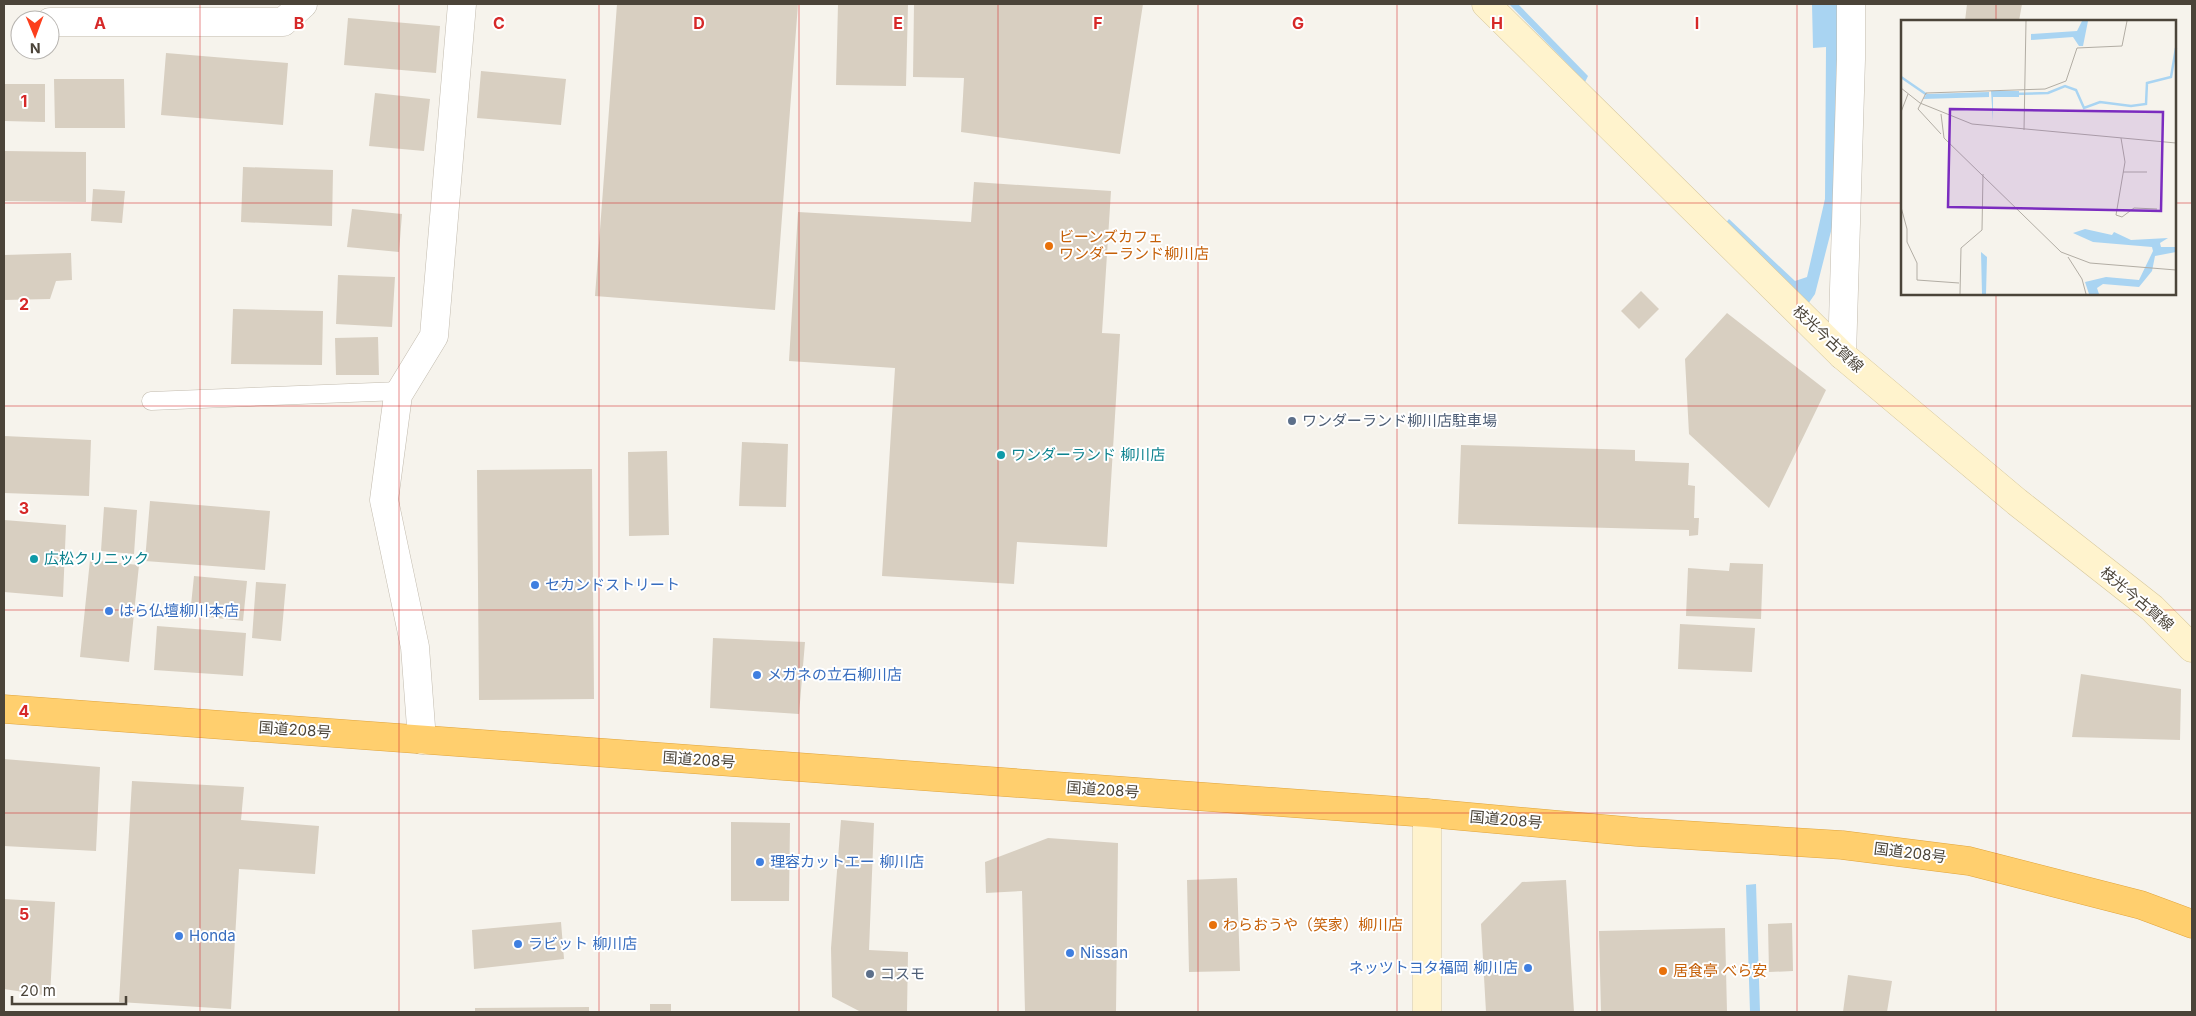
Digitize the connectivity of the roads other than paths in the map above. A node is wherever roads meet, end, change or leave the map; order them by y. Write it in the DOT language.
graph roads {
  1 [pos="303,4"];
  2 [pos="462,4"];
  3 [pos="1486,4"];
  4 [pos="1850,4"];
  5 [pos="60,22"];
  6 [pos="1842,355"];
  7 [pos="400,391"];
  8 [pos="150,401"];
  9 [pos="2192,648"];
  10 [pos="4,709"];
  11 [pos="422,740"];
  12 [pos="1427,813"];
  13 [pos="2192,924"];
  14 [pos="1426,1012"];
  1 -- 5 [label="street"];
  2 -- 7 [label="street"];
  3 -- 6 [label="main road, 枝光今古賀線"];
  4 -- 6 [label="street"];
  6 -- 9 [label="main road, 枝光今古賀線"];
  7 -- 8 [label="lane"];
  7 -- 11 [label="street"];
  10 -- 11 [label="highway, 国道208号"];
  11 -- 12 [label="highway, 国道208号"];
  12 -- 13 [label="highway, 国道208号"];
  12 -- 14 [label="main road"];
}
